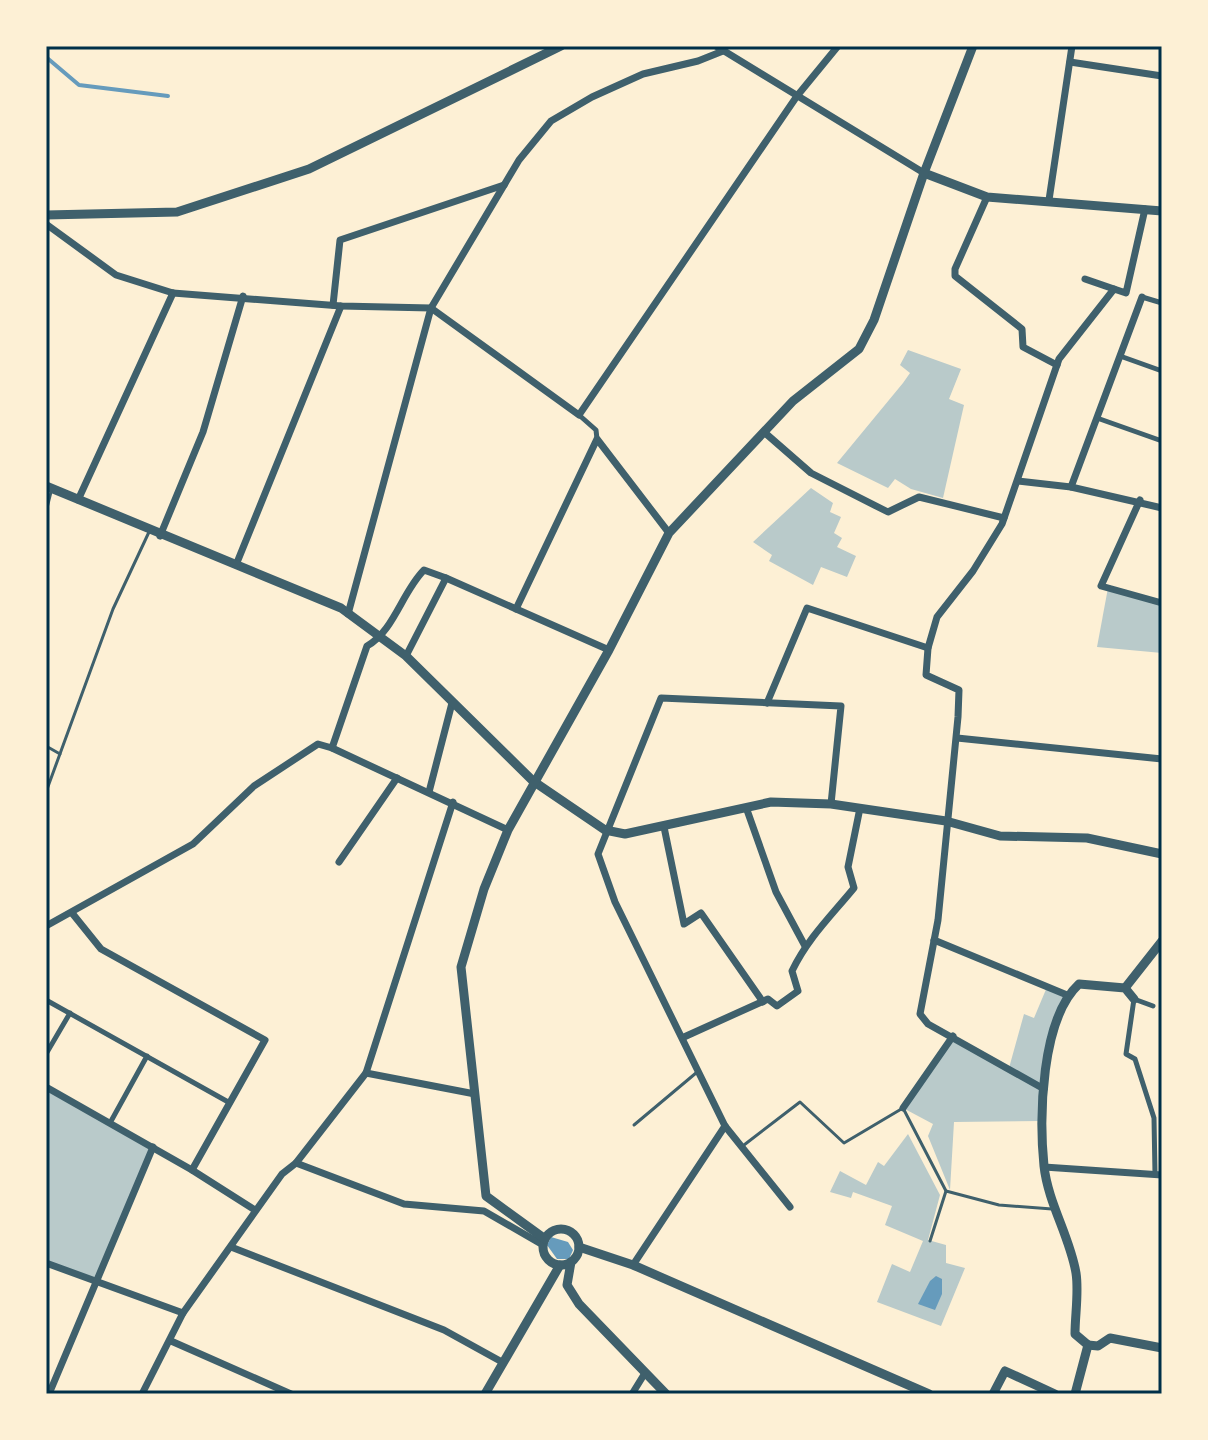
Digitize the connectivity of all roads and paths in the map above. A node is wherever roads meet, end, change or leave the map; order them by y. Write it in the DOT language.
graph roads {
  1 [pos="561,46"];
  2 [pos="838,46"];
  3 [pos="973,46"];
  4 [pos="1072,46"];
  5 [pos="722,48"];
  6 [pos="1070,62"];
  7 [pos="1162,76"];
  8 [pos="797,96"];
  9 [pos="924,173"];
  10 [pos="504,185"];
  11 [pos="987,197"];
  12 [pos="1049,200"];
  13 [pos="1145,209"];
  14 [pos="1162,211"];
  15 [pos="46,215"];
  16 [pos="46,224"];
  17 [pos="1085,279"];
  18 [pos="1114,289"];
  19 [pos="173,293"];
  20 [pos="243,296"];
  21 [pos="1142,297"];
  22 [pos="1162,303"];
  23 [pos="337,306"];
  24 [pos="431,308"];
  25 [pos="1120,356"];
  26 [pos="1057,365"];
  27 [pos="1162,371"];
  28 [pos="579,415"];
  29 [pos="1097,418"];
  30 [pos="764,432"];
  31 [pos="597,439"];
  32 [pos="1162,441"];
  33 [pos="1018,481"];
  34 [pos="49,487"];
  35 [pos="1071,487"];
  36 [pos="78,500"];
  37 [pos="1140,500"];
  38 [pos="1162,508"];
  39 [pos="46,512"];
  40 [pos="1004,518"];
  41 [pos="149,531"];
  42 [pos="669,533"];
  43 [pos="160,536"];
  44 [pos="236,565"];
  45 [pos="446,578"];
  46 [pos="1162,603"];
  47 [pos="516,609"];
  48 [pos="348,614"];
  49 [pos="379,639"];
  50 [pos="928,648"];
  51 [pos="609,650"];
  52 [pos="406,656"];
  53 [pos="452,703"];
  54 [pos="767,703"];
  55 [pos="957,738"];
  56 [pos="46,746"];
  57 [pos="332,748"];
  58 [pos="60,754"];
  59 [pos="1162,759"];
  60 [pos="397,778"];
  61 [pos="533,781"];
  62 [pos="46,792"];
  63 [pos="429,792"];
  64 [pos="453,802"];
  65 [pos="831,804"];
  66 [pos="860,808"];
  67 [pos="747,810"];
  68 [pos="946,821"];
  69 [pos="664,827"];
  70 [pos="508,830"];
  71 [pos="605,830"];
  72 [pos="1162,854"];
  73 [pos="339,862"];
  74 [pos="72,913"];
  75 [pos="46,926"];
  76 [pos="934,940"];
  77 [pos="1162,941"];
  78 [pos="805,946"];
  79 [pos="1125,988"];
  80 [pos="1067,995"];
  81 [pos="1134,999"];
  82 [pos="46,1000"];
  83 [pos="763,1002"];
  84 [pos="1153,1006"];
  85 [pos="70,1013"];
  86 [pos="953,1036"];
  87 [pos="684,1037"];
  88 [pos="46,1054"];
  89 [pos="147,1056"];
  90 [pos="699,1071"];
  91 [pos="366,1073"];
  92 [pos="46,1087"];
  93 [pos="1044,1089"];
  94 [pos="475,1094"];
  95 [pos="230,1103"];
  96 [pos="903,1108"];
  97 [pos="110,1123"];
  98 [pos="634,1125"];
  99 [pos="725,1126"];
  100 [pos="743,1146"];
  101 [pos="153,1147"];
  102 [pos="296,1163"];
  103 [pos="1044,1167"];
  104 [pos="192,1170"];
  105 [pos="1158,1175"];
  106 [pos="946,1191"];
  107 [pos="790,1207"];
  108 [pos="1056,1208"];
  109 [pos="255,1210"];
  110 [pos="930,1241"];
  111 [pos="544,1242"];
  112 [pos="231,1247"];
  113 [pos="579,1247"];
  114 [pos="571,1262"];
  115 [pos="46,1263"];
  116 [pos="560,1265"];
  117 [pos="633,1265"];
  118 [pos="97,1281"];
  119 [pos="183,1313"];
  120 [pos="171,1341"];
  121 [pos="1088,1345"];
  122 [pos="1162,1348"];
  123 [pos="502,1362"];
  124 [pos="645,1373"];
  125 [pos="49,1394"];
  126 [pos="142,1394"];
  127 [pos="291,1394"];
  128 [pos="485,1394"];
  129 [pos="632,1394"];
  130 [pos="666,1394"];
  131 [pos="929,1394"];
  132 [pos="993,1394"];
  133 [pos="1055,1394"];
  134 [pos="1075,1394"];
  1 -- 15 [label="street"];
  2 -- 8 [label="street"];
  3 -- 9 [label="street"];
  4 -- 6 [label="street"];
  5 -- 8 [label="street"];
  5 -- 10 [label="street"];
  6 -- 7 [label="street"];
  6 -- 12 [label="street"];
  8 -- 9 [label="street"];
  8 -- 28 [label="street"];
  9 -- 11 [label="street"];
  9 -- 30 [label="street"];
  10 -- 23 [label="street"];
  10 -- 24 [label="street"];
  11 -- 12 [label="street"];
  11 -- 26 [label="street"];
  12 -- 13 [label="street"];
  13 -- 14 [label="street"];
  13 -- 18 [label="street"];
  16 -- 19 [label="street"];
  17 -- 18 [label="street"];
  18 -- 26 [label="street"];
  19 -- 20 [label="street"];
  19 -- 36 [label="street"];
  20 -- 23 [label="street"];
  20 -- 43 [label="street"];
  21 -- 22 [label="street"];
  21 -- 25 [label="street"];
  23 -- 24 [label="street"];
  23 -- 44 [label="street"];
  24 -- 28 [label="street"];
  24 -- 48 [label="street"];
  25 -- 27 [label="street"];
  25 -- 29 [label="street"];
  26 -- 33 [label="street"];
  28 -- 31 [label="street"];
  29 -- 32 [label="street"];
  29 -- 35 [label="street"];
  30 -- 40 [label="street"];
  30 -- 42 [label="street"];
  31 -- 42 [label="street"];
  31 -- 47 [label="street"];
  33 -- 35 [label="street"];
  33 -- 40 [label="street"];
  34 -- 36 [label="street"];
  34 -- 39 [label="lane"];
  35 -- 37 [label="street"];
  36 -- 41 [label="street"];
  37 -- 38 [label="street"];
  37 -- 46 [label="street"];
  40 -- 50 [label="street"];
  41 -- 43 [label="street"];
  41 -- 58 [label="lane"];
  42 -- 51 [label="street"];
  43 -- 44 [label="street"];
  44 -- 48 [label="street"];
  45 -- 47 [label="street"];
  45 -- 49 [label="street"];
  45 -- 52 [label="street"];
  47 -- 51 [label="street"];
  48 -- 49 [label="street"];
  49 -- 52 [label="street"];
  49 -- 57 [label="street"];
  50 -- 54 [label="street"];
  50 -- 55 [label="street"];
  51 -- 61 [label="street"];
  52 -- 53 [label="street"];
  53 -- 61 [label="street"];
  53 -- 63 [label="street"];
  54 -- 65 [label="street"];
  54 -- 71 [label="street"];
  55 -- 59 [label="street"];
  55 -- 68 [label="street"];
  56 -- 58 [label="lane"];
  57 -- 60 [label="street"];
  57 -- 74 [label="street"];
  58 -- 62 [label="lane"];
  60 -- 63 [label="street"];
  60 -- 73 [label="street"];
  61 -- 70 [label="street"];
  61 -- 71 [label="street"];
  63 -- 64 [label="street"];
  64 -- 70 [label="street"];
  64 -- 91 [label="street"];
  65 -- 66 [label="street"];
  65 -- 67 [label="street"];
  66 -- 68 [label="street"];
  66 -- 78 [label="street"];
  67 -- 69 [label="street"];
  67 -- 78 [label="street"];
  68 -- 72 [label="street"];
  68 -- 76 [label="street"];
  69 -- 71 [label="street"];
  69 -- 83 [label="street"];
  70 -- 94 [label="street"];
  71 -- 87 [label="street"];
  74 -- 75 [label="street"];
  74 -- 95 [label="street"];
  76 -- 80 [label="street"];
  76 -- 86 [label="street"];
  77 -- 79 [label="street"];
  78 -- 83 [label="street"];
  79 -- 80 [label="street"];
  79 -- 81 [label="street"];
  80 -- 93 [label="street"];
  81 -- 84 [label="street"];
  81 -- 105 [label="street"];
  82 -- 85 [label="street"];
  83 -- 87 [label="street"];
  85 -- 88 [label="street"];
  85 -- 89 [label="street"];
  86 -- 93 [label="street"];
  86 -- 96 [label="street"];
  87 -- 90 [label="street"];
  89 -- 95 [label="street"];
  89 -- 97 [label="street"];
  90 -- 98 [label="lane"];
  90 -- 99 [label="street"];
  91 -- 94 [label="street"];
  91 -- 102 [label="street"];
  92 -- 97 [label="street"];
  93 -- 103 [label="street"];
  94 -- 111 [label="street"];
  95 -- 104 [label="street"];
  96 -- 100 [label="lane"];
  96 -- 106 [label="lane"];
  97 -- 101 [label="street"];
  99 -- 100 [label="street"];
  99 -- 117 [label="street"];
  100 -- 107 [label="street"];
  101 -- 104 [label="street"];
  101 -- 118 [label="street"];
  102 -- 109 [label="street"];
  102 -- 111 [label="street"];
  103 -- 105 [label="street"];
  103 -- 108 [label="street"];
  104 -- 109 [label="street"];
  106 -- 108 [label="lane"];
  106 -- 110 [label="lane"];
  108 -- 121 [label="street"];
  109 -- 112 [label="street"];
  111 -- 113 [label="street"];
  111 -- 116 [label="street"];
  112 -- 119 [label="street"];
  112 -- 123 [label="street"];
  113 -- 114 [label="street"];
  113 -- 117 [label="street"];
  114 -- 116 [label="street"];
  114 -- 124 [label="street"];
  115 -- 118 [label="street"];
  116 -- 123 [label="street"];
  117 -- 131 [label="street"];
  118 -- 119 [label="street"];
  118 -- 125 [label="street"];
  119 -- 120 [label="street"];
  120 -- 126 [label="street"];
  120 -- 127 [label="street"];
  121 -- 122 [label="street"];
  121 -- 134 [label="street"];
  123 -- 128 [label="street"];
  124 -- 129 [label="street"];
  124 -- 130 [label="street"];
  132 -- 133 [label="street"];
}
